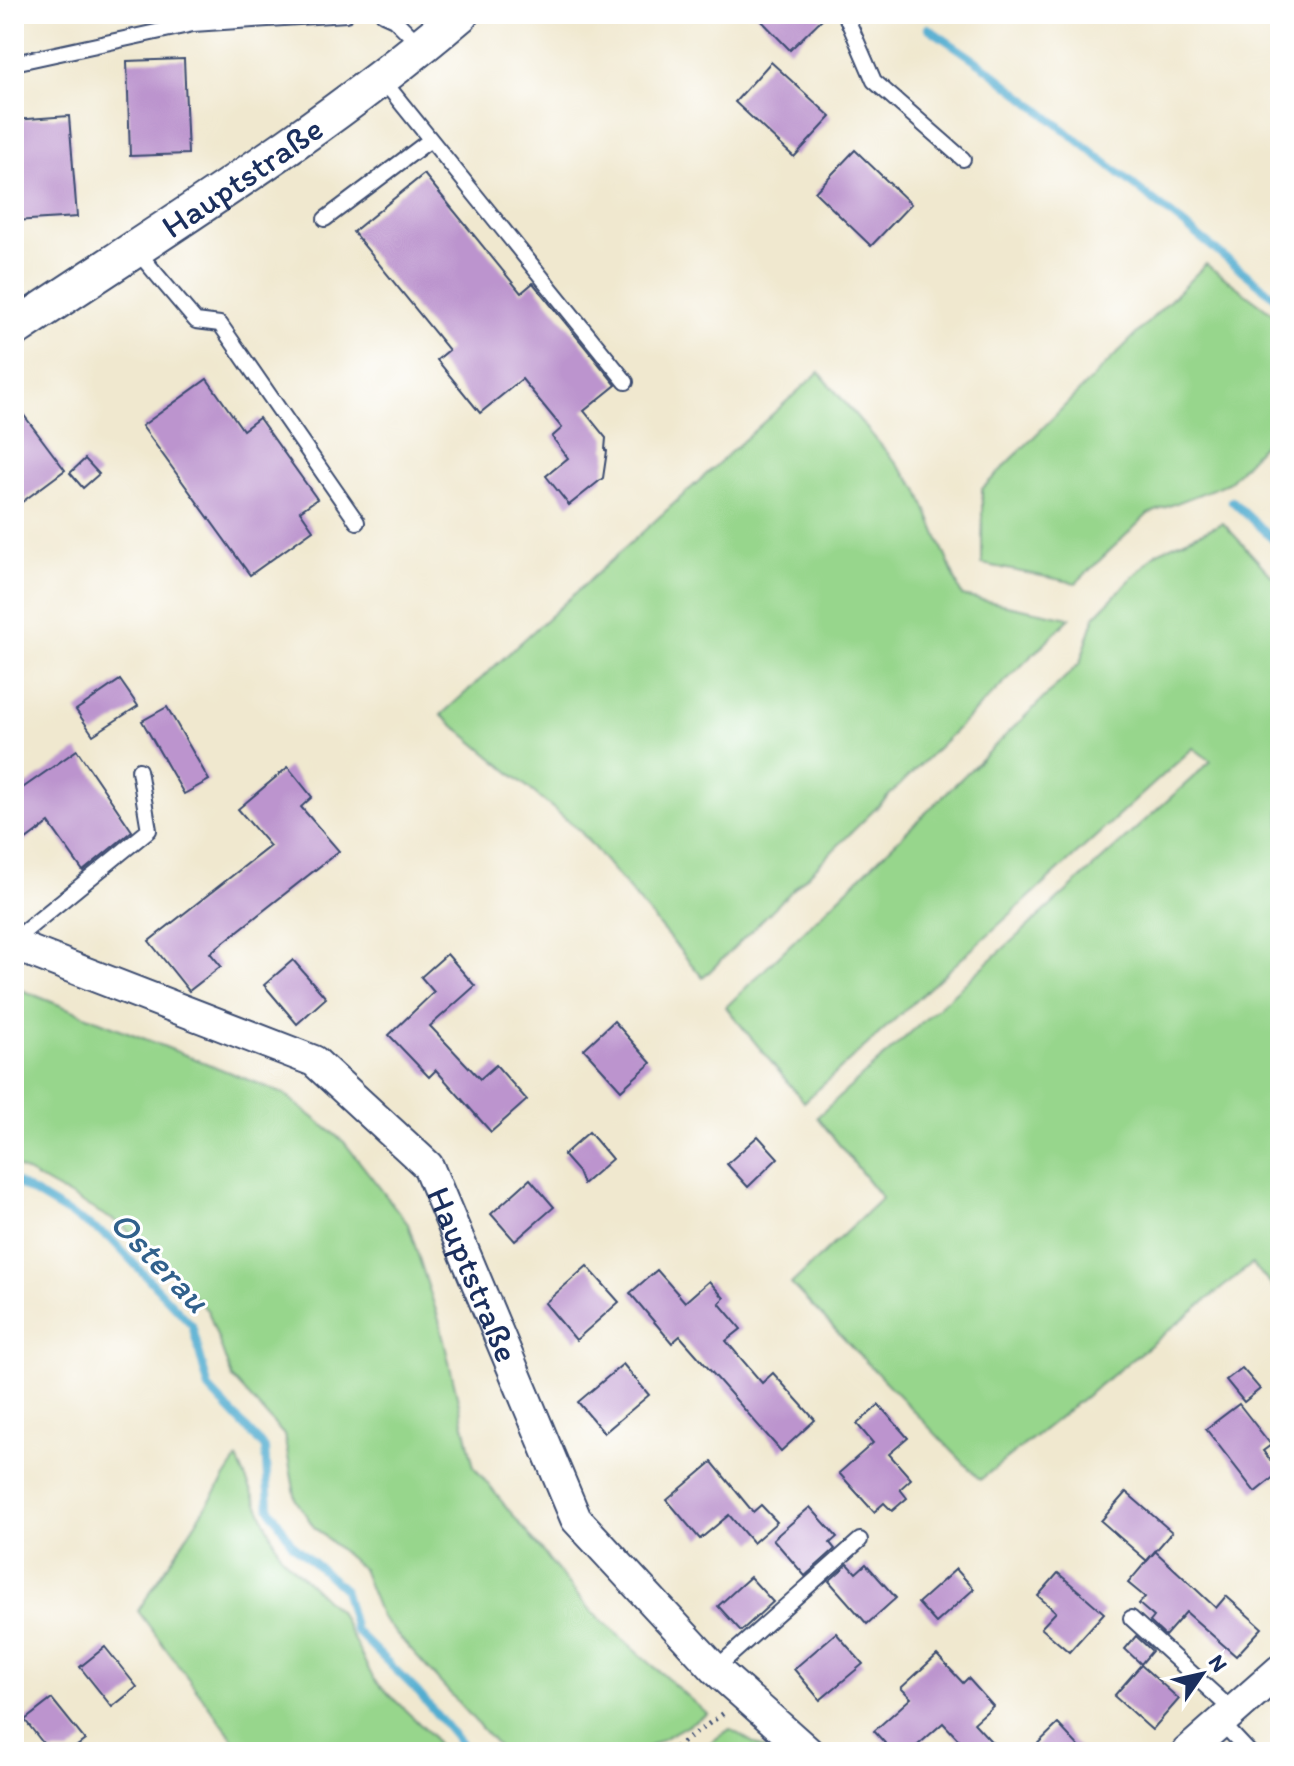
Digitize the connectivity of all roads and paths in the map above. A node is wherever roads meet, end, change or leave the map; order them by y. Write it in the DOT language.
graph roads {
  1 [pos="346,14"];
  2 [pos="383,14"];
  3 [pos="460,14"];
  4 [pos="845,14"];
  5 [pos="422,47"];
  6 [pos="14,63"];
  7 [pos="380,78"];
  8 [pos="430,140"];
  9 [pos="963,159"];
  10 [pos="325,219"];
  11 [pos="134,249"];
  12 [pos="14,329"];
  13 [pos="626,382"];
  14 [pos="357,522"];
  15 [pos="139,770"];
  16 [pos="14,943"];
  17 [pos="860,1540"];
  18 [pos="1131,1618"];
  19 [pos="715,1669"];
  20 [pos="1280,1670"];
  21 [pos="728,1710"];
  22 [pos="1227,1716"];
  23 [pos="669,1752"];
  24 [pos="808,1752"];
  25 [pos="1187,1752"];
  26 [pos="1249,1752"];
  1 -- 6 [label="lane"];
  2 -- 5 [label="lane"];
  3 -- 5 [label="street, Hauptstraße"];
  4 -- 9 [label="lane"];
  5 -- 7 [label="street, Hauptstraße"];
  7 -- 8 [label="lane"];
  7 -- 11 [label="street, Hauptstraße"];
  8 -- 10 [label="lane"];
  8 -- 13 [label="lane"];
  11 -- 12 [label="street, Hauptstraße"];
  11 -- 14 [label="lane"];
  15 -- 16 [label="lane"];
  16 -- 19 [label="street, Hauptstraße"];
  17 -- 19 [label="lane"];
  18 -- 22 [label="lane"];
  19 -- 24 [label="street, Hauptstraße"];
  20 -- 22 [label="street"];
  21 -- 23 [label="path"];
  22 -- 25 [label="street"];
  22 -- 26 [label="lane"];
}
